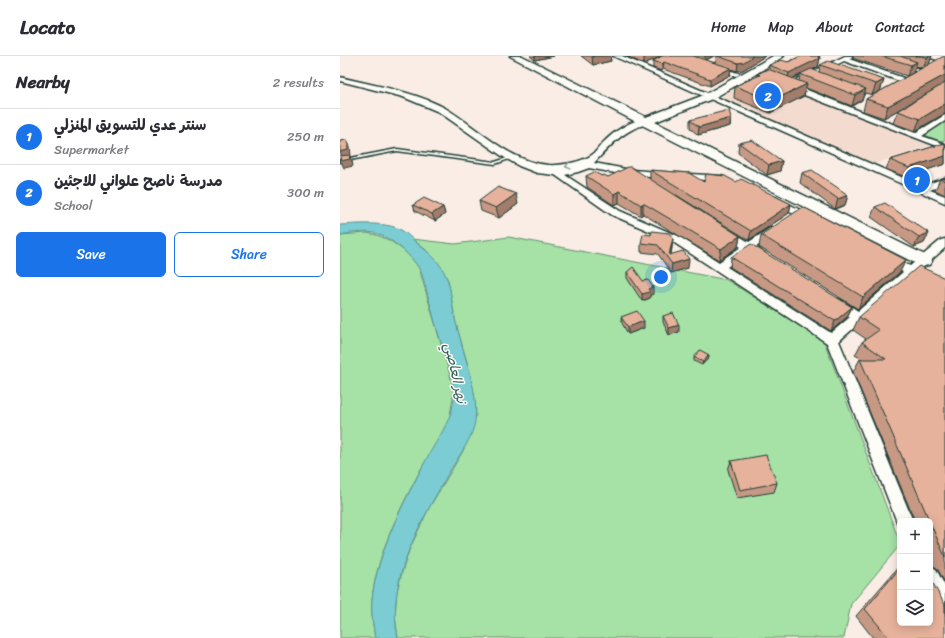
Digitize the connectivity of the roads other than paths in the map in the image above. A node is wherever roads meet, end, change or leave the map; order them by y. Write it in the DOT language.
graph roads {
  1 [pos="616,56"];
  2 [pos="767,56"];
  3 [pos="779,56"];
  4 [pos="872,56"];
  5 [pos="912,56"];
  6 [pos="516,58"];
  7 [pos="846,58"];
  8 [pos="655,63"];
  9 [pos="706,65"];
  10 [pos="942,65"];
  11 [pos="644,68"];
  12 [pos="923,72"];
  13 [pos="736,74"];
  14 [pos="340,79"];
  15 [pos="908,80"];
  16 [pos="896,87"];
  17 [pos="705,95"];
  18 [pos="945,117"];
  19 [pos="641,121"];
  20 [pos="916,136"];
  21 [pos="944,146"];
  22 [pos="929,151"];
  23 [pos="513,157"];
  24 [pos="340,161"];
  25 [pos="592,161"];
  26 [pos="521,162"];
  27 [pos="885,164"];
  28 [pos="871,168"];
  29 [pos="631,173"];
  30 [pos="559,175"];
  31 [pos="945,181"];
  32 [pos="731,182"];
  33 [pos="651,185"];
  34 [pos="921,190"];
  35 [pos="766,196"];
  36 [pos="945,200"];
  37 [pos="799,213"];
  38 [pos="820,224"];
  39 [pos="716,226"];
  40 [pos="945,242"];
  41 [pos="748,247"];
  42 [pos="876,253"];
  43 [pos="768,260"];
  44 [pos="924,261"];
  45 [pos="719,267"];
  46 [pos="911,272"];
  47 [pos="945,289"];
  48 [pos="826,296"];
  49 [pos="859,317"];
  50 [pos="832,340"];
  51 [pos="904,518"];
  52 [pos="933,581"];
  53 [pos="945,605"];
  1 -- 11 [label="street"];
  2 -- 13 [label="main road"];
  3 -- 17 [label="main road"];
  4 -- 12 [label="street"];
  5 -- 10 [label="street"];
  6 -- 19 [label="main road"];
  7 -- 15 [label="street"];
  7 -- 20 [label="street"];
  8 -- 11 [label="street"];
  9 -- 13 [label="street"];
  10 -- 12 [label="street"];
  11 -- 17 [label="street"];
  12 -- 15 [label="street"];
  13 -- 17 [label="main road"];
  14 -- 23 [label="street"];
  15 -- 16 [label="street"];
  17 -- 19 [label="main road"];
  17 -- 28 [label="street"];
  18 -- 20 [label="street"];
  19 -- 25 [label="street"];
  19 -- 44 [label="main road"];
  20 -- 21 [label="street"];
  21 -- 22 [label="street"];
  23 -- 24 [label="lane"];
  23 -- 26 [label="street"];
  25 -- 26 [label="street, one-way"];
  25 -- 29 [label="street"];
  25 -- 30 [label="street"];
  26 -- 30 [label="street"];
  27 -- 28 [label="street"];
  28 -- 34 [label="street"];
  29 -- 32 [label="street"];
  29 -- 33 [label="street"];
  30 -- 45 [label="street"];
  31 -- 34 [label="street"];
  34 -- 36 [label="street"];
  35 -- 37 [label="street"];
  37 -- 38 [label="street"];
  37 -- 41 [label="street"];
  39 -- 41 [label="street"];
  40 -- 44 [label="street"];
  41 -- 43 [label="street"];
  41 -- 45 [label="street"];
  42 -- 46 [label="street"];
  44 -- 46 [label="street"];
  45 -- 50 [label="street"];
  46 -- 47 [label="street"];
  46 -- 49 [label="street"];
  48 -- 49 [label="street"];
  49 -- 50 [label="street"];
  50 -- 51 [label="street"];
  52 -- 53 [label="street"];
}
